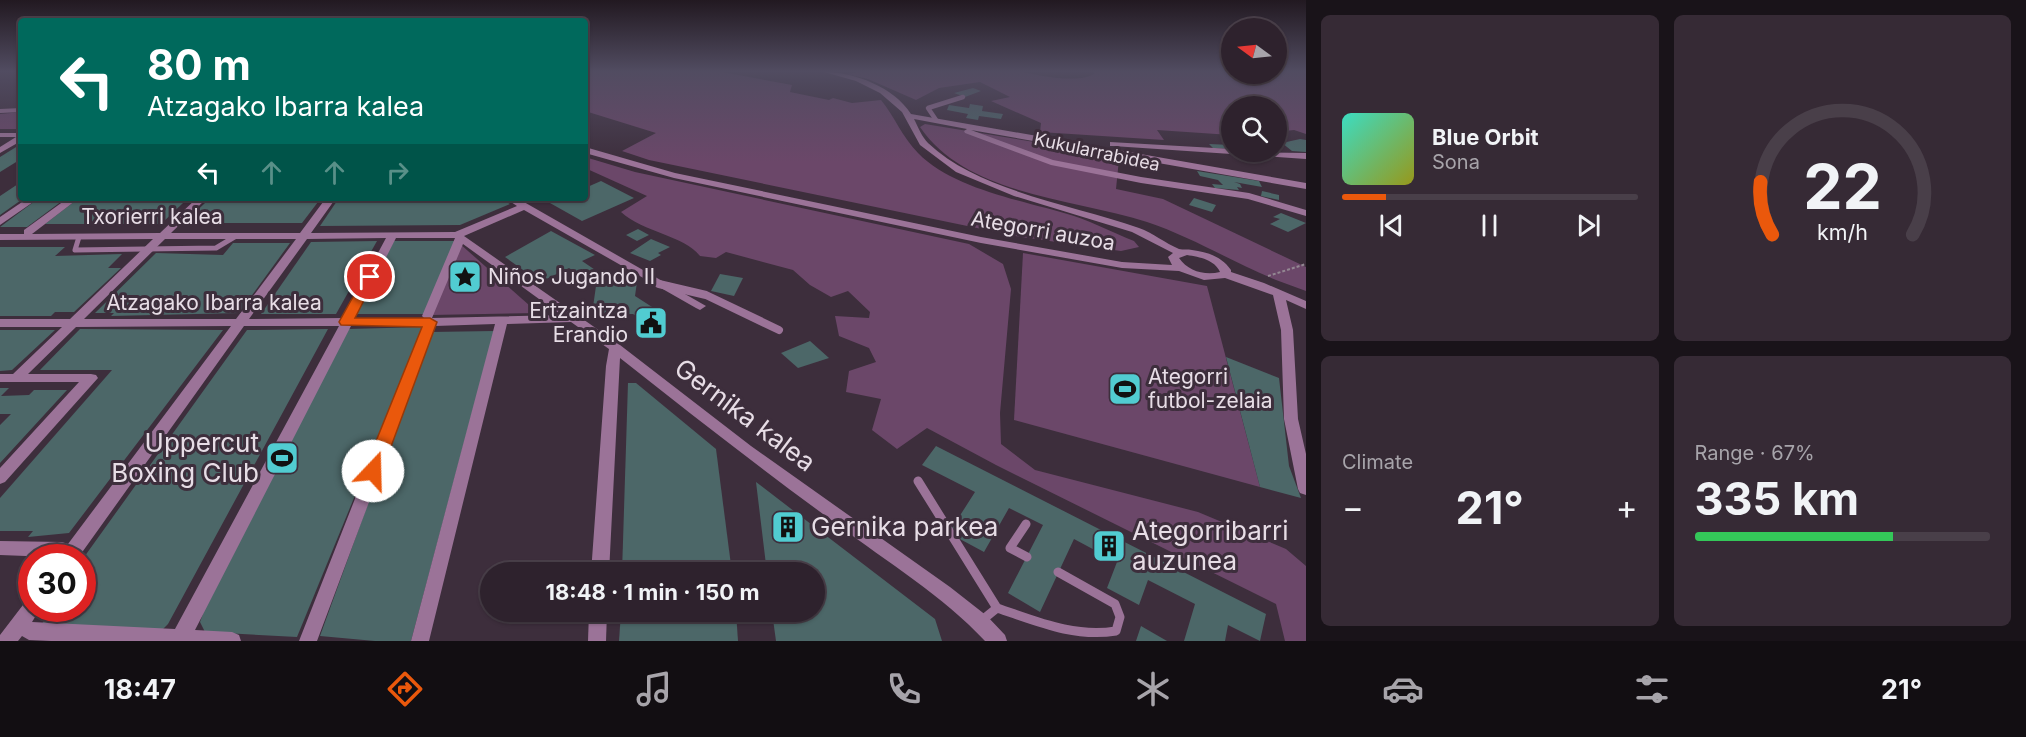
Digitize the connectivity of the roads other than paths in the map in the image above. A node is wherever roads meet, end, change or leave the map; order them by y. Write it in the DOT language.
graph roads {
  1 [pos="897,102"];
  2 [pos="947,102"];
  3 [pos="18,110"];
  4 [pos="0,111"];
  5 [pos="908,116"];
  6 [pos="936,120"];
  7 [pos="0,135"];
  8 [pos="18,136"];
  9 [pos="1034,137"];
  10 [pos="18,138"];
  11 [pos="0,150"];
  12 [pos="588,151"];
  13 [pos="1306,156"];
  14 [pos="1306,186"];
  15 [pos="30,201"];
  16 [pos="70,201"];
  17 [pos="199,201"];
  18 [pos="329,201"];
  19 [pos="515,201"];
  20 [pos="524,206"];
  21 [pos="1306,213"];
  22 [pos="0,222"];
  23 [pos="28,232"];
  24 [pos="304,235"];
  25 [pos="236,236"];
  26 [pos="393,236"];
  27 [pos="0,237"];
  28 [pos="79,237"];
  29 [pos="162,237"];
  30 [pos="458,237"];
  31 [pos="150,249"];
  32 [pos="1179,253"];
  33 [pos="1182,268"];
  34 [pos="1225,274"];
  35 [pos="659,284"];
  36 [pos="1280,297"];
  37 [pos="1306,305"];
  38 [pos="700,306"];
  39 [pos="573,318"];
  40 [pos="429,319"];
  41 [pos="502,321"];
  42 [pos="346,322"];
  43 [pos="0,323"];
  44 [pos="73,323"];
  45 [pos="242,323"];
  46 [pos="779,330"];
  47 [pos="616,348"];
  48 [pos="0,378"];
  49 [pos="16,378"];
  50 [pos="0,478"];
  51 [pos="918,481"];
  52 [pos="1306,489"];
  53 [pos="1026,524"];
  54 [pos="72,544"];
  55 [pos="0,548"];
  56 [pos="18,549"];
  57 [pos="1027,556"];
  58 [pos="601,562"];
  59 [pos="1058,573"];
  60 [pos="997,608"];
  61 [pos="21,622"];
  62 [pos="598,622"];
  63 [pos="981,622"];
  64 [pos="29,631"];
  65 [pos="179,640"];
  66 [pos="7,641"];
  67 [pos="232,641"];
  68 [pos="308,641"];
  69 [pos="420,641"];
  70 [pos="597,641"];
  71 [pos="987,641"];
  72 [pos="999,641"];
  1 -- 5 [label="street"];
  2 -- 6 [label="lane"];
  3 -- 4 [label="street"];
  5 -- 6 [label="street"];
  5 -- 32 [label="street"];
  6 -- 9 [label="street, Kukularrabidea"];
  6 -- 21 [label="street, Kukularrabidea"];
  7 -- 8 [label="street"];
  9 -- 13 [label="street"];
  9 -- 14 [label="street, Kukularrabidea"];
  10 -- 11 [label="street"];
  12 -- 33 [label="street, Ategorri auzoa"];
  15 -- 22 [label="street"];
  16 -- 23 [label="street"];
  17 -- 29 [label="street"];
  18 -- 24 [label="street"];
  19 -- 20 [label="street"];
  20 -- 30 [label="street"];
  20 -- 35 [label="street"];
  24 -- 25 [label="street, Txorierri kalea"];
  24 -- 26 [label="street, Txorierri kalea"];
  24 -- 45 [label="street"];
  25 -- 29 [label="street, Txorierri kalea"];
  25 -- 31 [label="lane"];
  26 -- 30 [label="street, Txorierri kalea"];
  26 -- 42 [label="street"];
  27 -- 28 [label="street, Txorierri kalea"];
  28 -- 29 [label="street, Txorierri kalea"];
  28 -- 31 [label="lane"];
  29 -- 31 [label="street"];
  30 -- 39 [label="street, Gernika kalea"];
  30 -- 40 [label="street"];
  31 -- 44 [label="street"];
  32 -- 33 [label="street"];
  32 -- 34 [label="street"];
  33 -- 34 [label="street, Ategorri auzoa"];
  34 -- 36 [label="street"];
  35 -- 38 [label="street"];
  35 -- 46 [label="lane"];
  36 -- 37 [label="street"];
  36 -- 52 [label="street"];
  39 -- 41 [label="street, Atzagako Ibarra kalea"];
  39 -- 47 [label="street, Gernika kalea"];
  40 -- 41 [label="street, Atzagako Ibarra kalea"];
  40 -- 42 [label="street, Atzagako Ibarra kalea"];
  40 -- 68 [label="street"];
  41 -- 69 [label="street"];
  42 -- 45 [label="street, Atzagako Ibarra kalea"];
  42 -- 65 [label="street"];
  43 -- 44 [label="street, Atzagako Ibarra kalea"];
  44 -- 45 [label="street, Atzagako Ibarra kalea"];
  44 -- 49 [label="street"];
  45 -- 54 [label="street"];
  47 -- 58 [label="street"];
  47 -- 63 [label="street, Gernika kalea"];
  48 -- 49 [label="street"];
  49 -- 50 [label="street"];
  51 -- 60 [label="lane"];
  53 -- 57 [label="lane"];
  55 -- 56 [label="street"];
  59 -- 60 [label="lane"];
  60 -- 63 [label="lane"];
  61 -- 66 [label="street"];
  62 -- 70 [label="street"];
  63 -- 71 [label="street"];
  63 -- 72 [label="street, Gernika kalea"];
  64 -- 65 [label="street"];
  65 -- 67 [label="street"];
}
